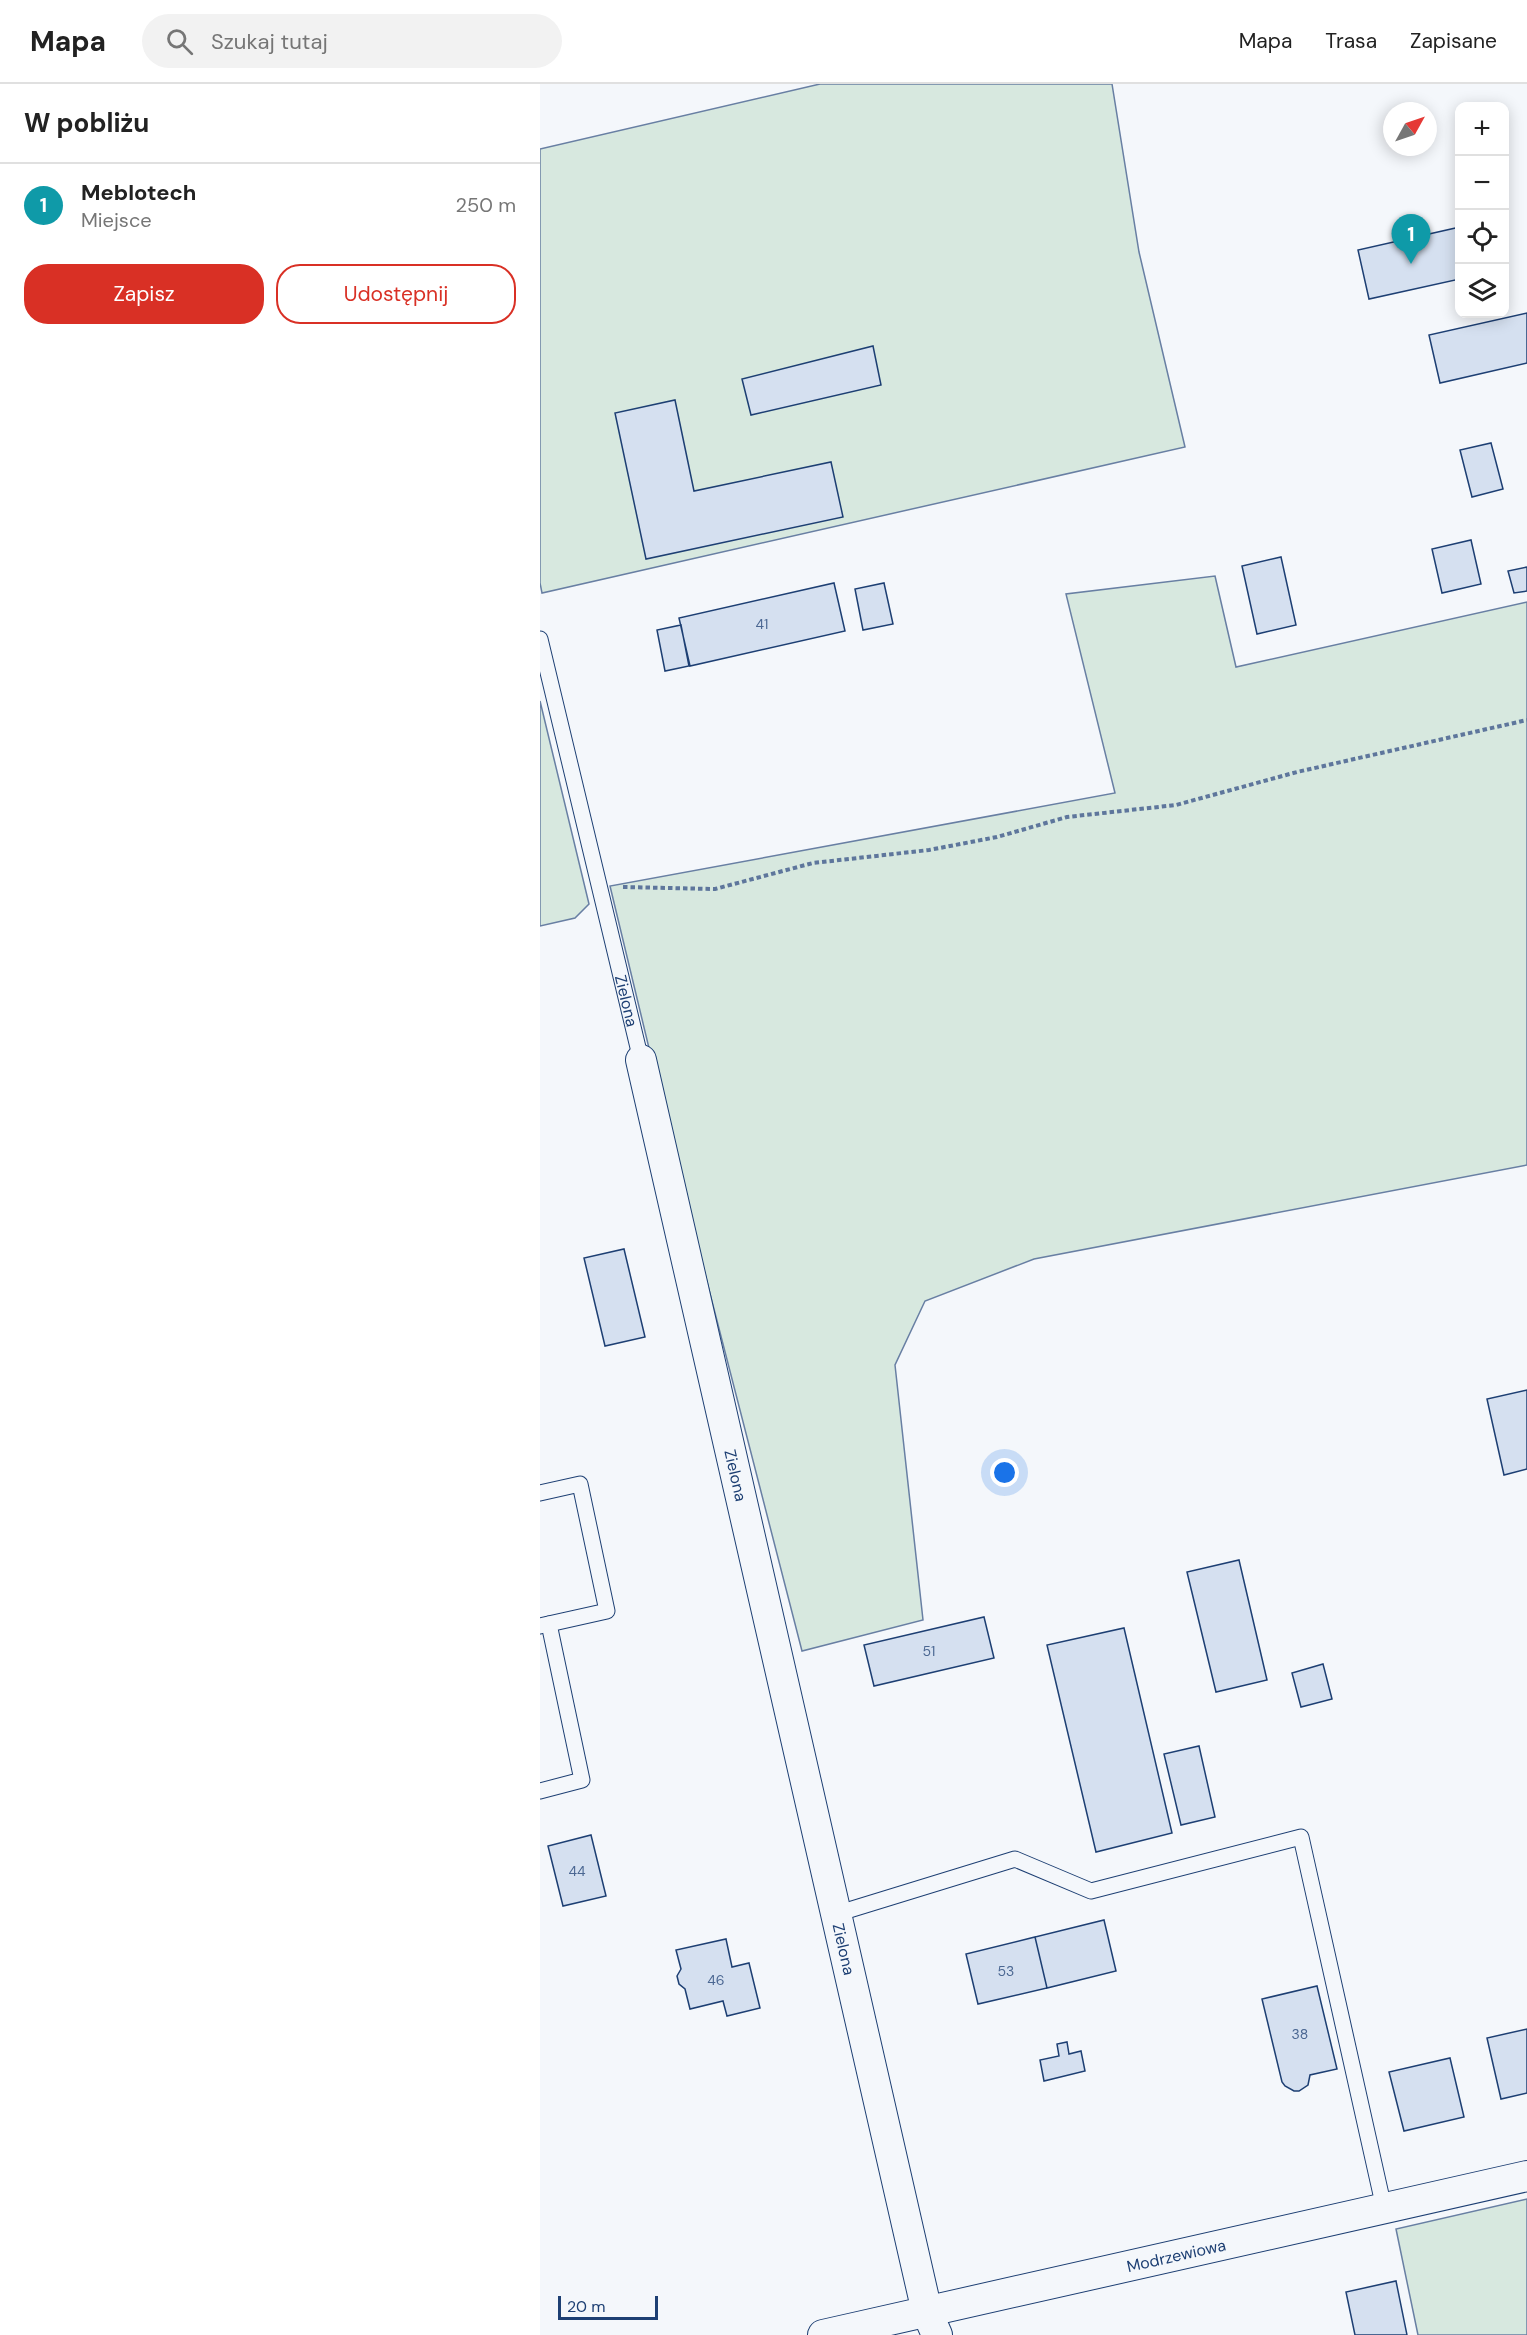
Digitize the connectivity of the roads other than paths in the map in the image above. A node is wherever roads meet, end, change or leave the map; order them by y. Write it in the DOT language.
graph roads {
  1 [pos="540,639"];
  2 [pos="641,1060"];
  3 [pos="540,1493"];
  4 [pos="545,1625"];
  5 [pos="540,1791"];
  6 [pos="836,1914"];
  7 [pos="1527,2176"];
  8 [pos="1384,2208"];
  9 [pos="932,2323"];
  10 [pos="823,2335"];
  1 -- 2 [label="lane, Zielona"];
  2 -- 6 [label="street, Zielona"];
  3 -- 4 [label="lane"];
  4 -- 5 [label="lane"];
  6 -- 8 [label="lane"];
  6 -- 9 [label="street, Zielona"];
  7 -- 8 [label="street, Modrzewiowa"];
  8 -- 9 [label="street, Modrzewiowa"];
  9 -- 10 [label="street, Modrzewiowa"];
}
